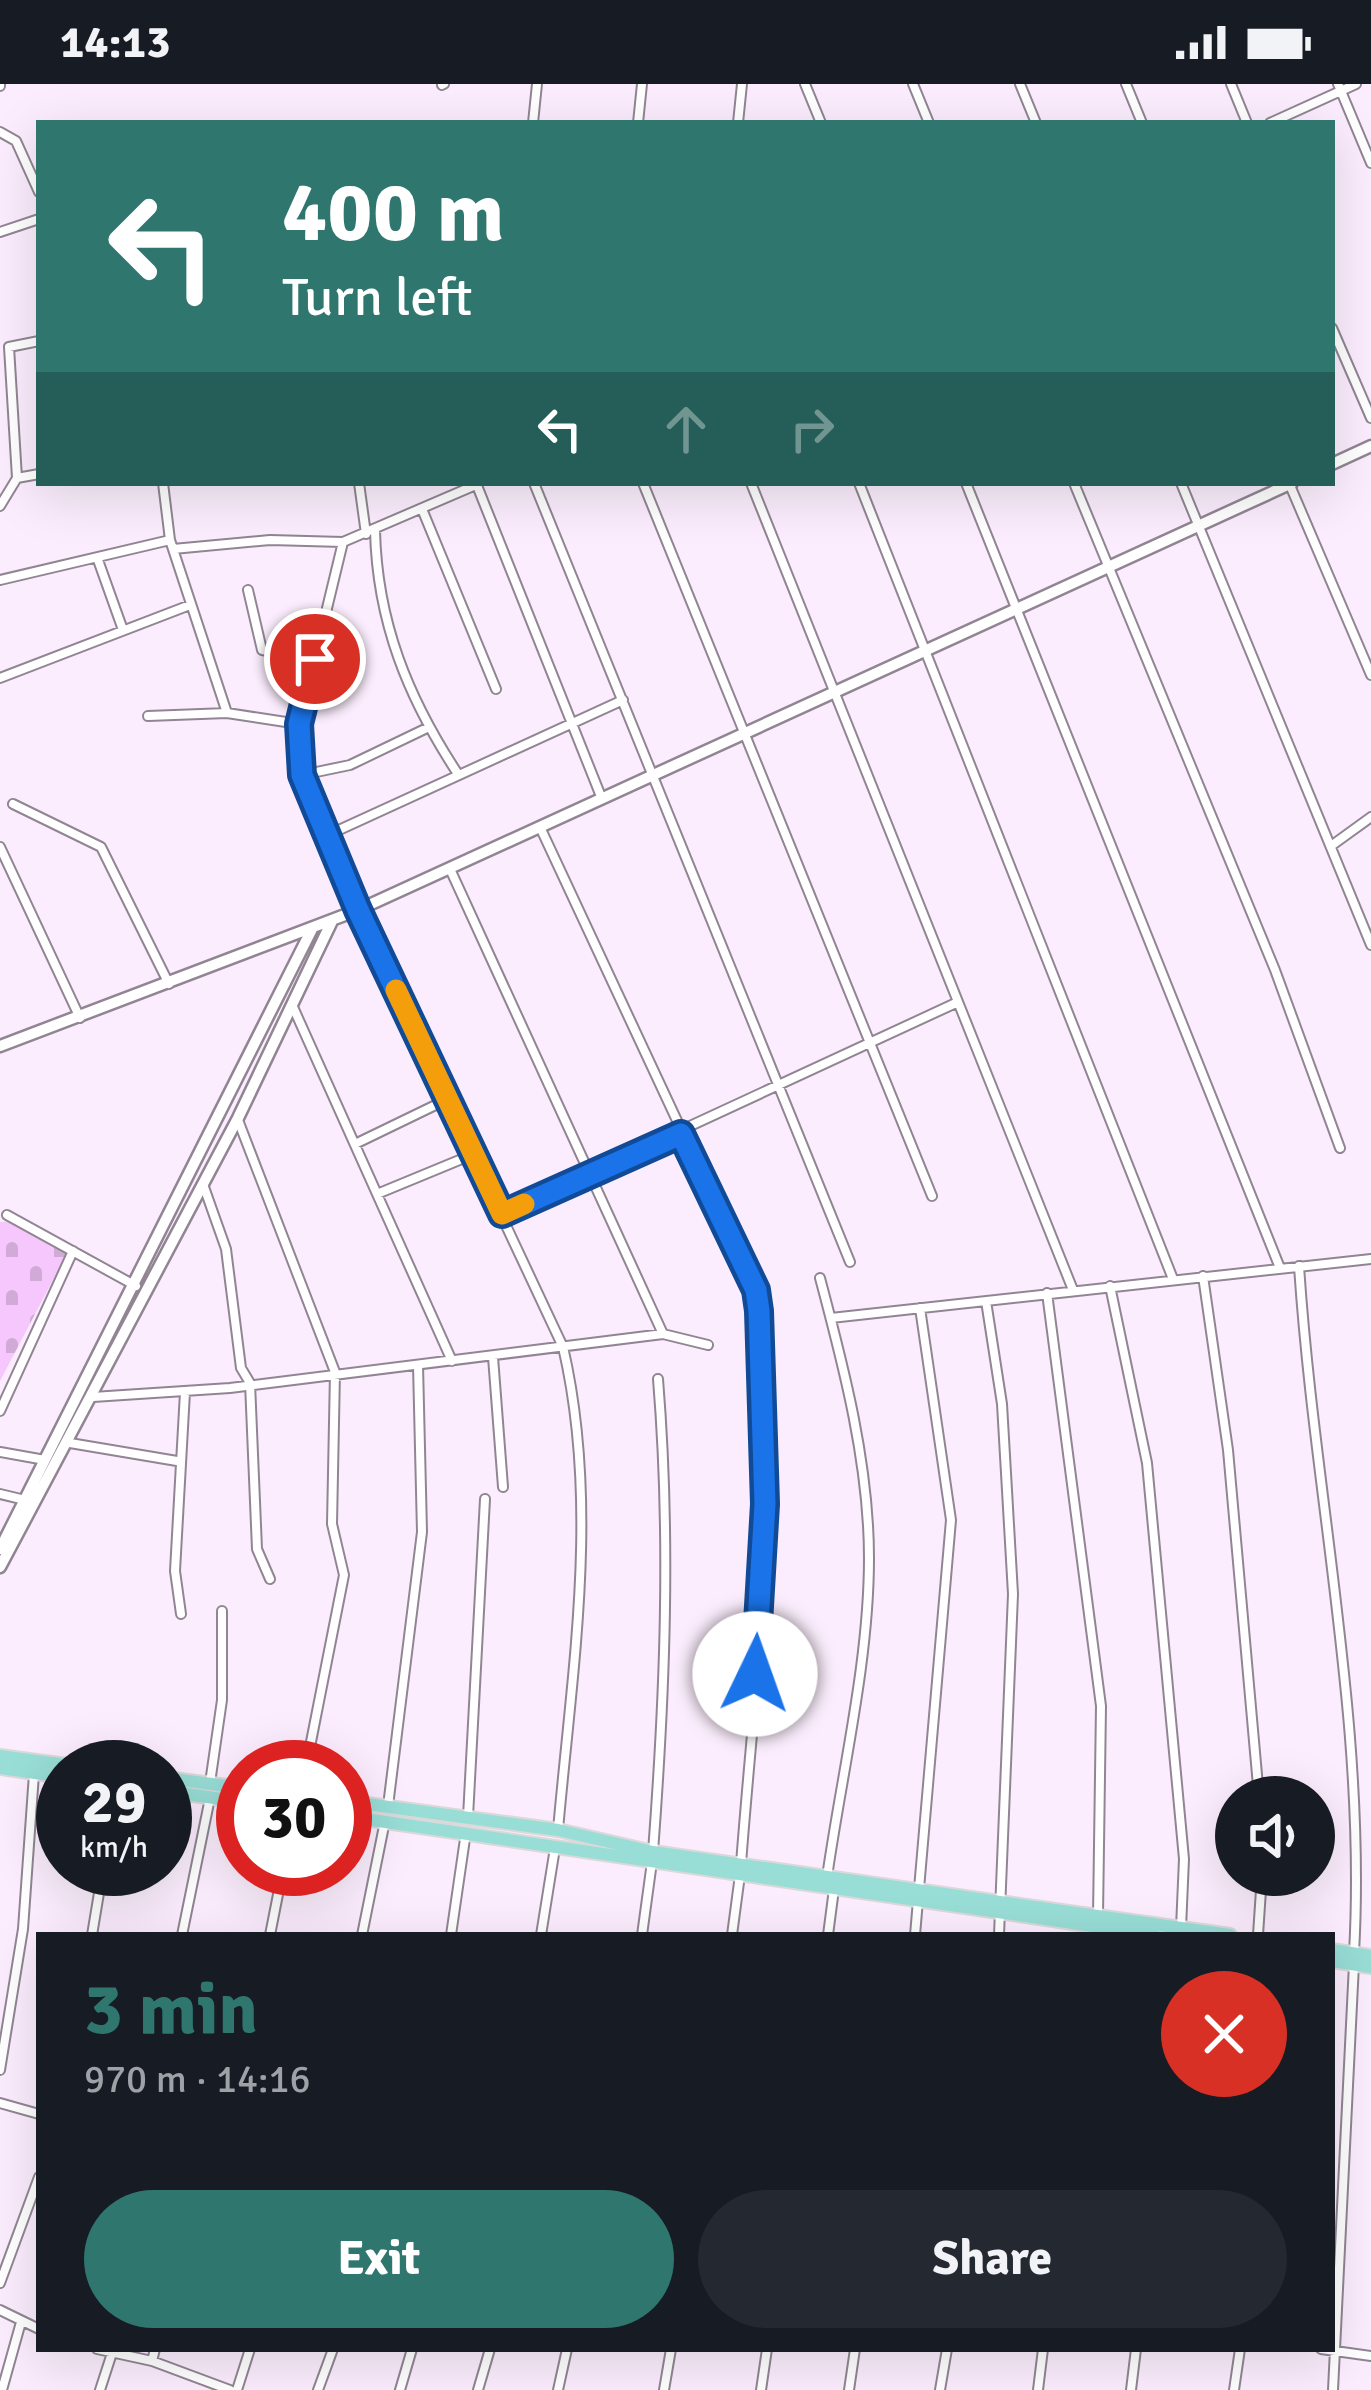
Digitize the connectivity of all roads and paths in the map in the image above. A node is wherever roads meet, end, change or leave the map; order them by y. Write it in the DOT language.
graph roads {
  1 [pos="537,84"];
  2 [pos="642,84"];
  3 [pos="742,84"];
  4 [pos="805,84"];
  5 [pos="913,84"];
  6 [pos="1020,84"];
  7 [pos="1126,84"];
  8 [pos="1231,84"];
  9 [pos="1356,84"];
  10 [pos="1340,87"];
  11 [pos="533,120"];
  12 [pos="638,120"];
  13 [pos="738,120"];
  14 [pos="820,120"];
  15 [pos="928,120"];
  16 [pos="1035,120"];
  17 [pos="1141,120"];
  18 [pos="1246,120"];
  19 [pos="1276,120"];
  20 [pos="0,132"];
  21 [pos="1371,163"];
  22 [pos="36,185"];
  23 [pos="36,220"];
  24 [pos="0,232"];
  25 [pos="1335,335"];
  26 [pos="36,342"];
  27 [pos="1371,418"];
  28 [pos="1371,446"];
  29 [pos="1335,463"];
  30 [pos="36,475"];
  31 [pos="17,478"];
  32 [pos="163,486"];
  33 [pos="359,486"];
  34 [pos="473,486"];
  35 [pos="478,486"];
  36 [pos="535,486"];
  37 [pos="644,486"];
  38 [pos="752,486"];
  39 [pos="860,486"];
  40 [pos="967,486"];
  41 [pos="1074,486"];
  42 [pos="1181,486"];
  43 [pos="1284,486"];
  44 [pos="1291,486"];
  45 [pos="0,506"];
  46 [pos="422,509"];
  47 [pos="1198,526"];
  48 [pos="370,532"];
  49 [pos="343,542"];
  50 [pos="172,544"];
  51 [pos="98,560"];
  52 [pos="1108,568"];
  53 [pos="0,580"];
  54 [pos="248,590"];
  55 [pos="190,605"];
  56 [pos="1016,609"];
  57 [pos="123,630"];
  58 [pos="926,650"];
  59 [pos="315,659"];
  60 [pos="1371,675"];
  61 [pos="0,678"];
  62 [pos="496,689"];
  63 [pos="835,692"];
  64 [pos="623,700"];
  65 [pos="227,713"];
  66 [pos="148,716"];
  67 [pos="573,722"];
  68 [pos="299,724"];
  69 [pos="427,728"];
  70 [pos="744,734"];
  71 [pos="458,774"];
  72 [pos="302,775"];
  73 [pos="654,775"];
  74 [pos="602,799"];
  75 [pos="13,804"];
  76 [pos="1371,818"];
  77 [pos="540,827"];
  78 [pos="328,835"];
  79 [pos="0,847"];
  80 [pos="1331,847"];
  81 [pos="449,869"];
  82 [pos="358,910"];
  83 [pos="332,921"];
  84 [pos="312,929"];
  85 [pos="1371,945"];
  86 [pos="170,985"];
  87 [pos="958,1002"];
  88 [pos="292,1005"];
  89 [pos="80,1020"];
  90 [pos="868,1045"];
  91 [pos="0,1046"];
  92 [pos="781,1086"];
  93 [pos="448,1099"];
  94 [pos="238,1118"];
  95 [pos="681,1134"];
  96 [pos="355,1144"];
  97 [pos="1340,1148"];
  98 [pos="474,1154"];
  99 [pos="589,1173"];
  100 [pos="203,1185"];
  101 [pos="377,1194"];
  102 [pos="932,1196"];
  103 [pos="502,1214"];
  104 [pos="7,1215"];
  105 [pos="73,1251"];
  106 [pos="1371,1259"];
  107 [pos="850,1262"];
  108 [pos="1299,1266"];
  109 [pos="1280,1268"];
  110 [pos="1202,1276"];
  111 [pos="820,1278"];
  112 [pos="1173,1279"];
  113 [pos="136,1286"];
  114 [pos="1110,1286"];
  115 [pos="1073,1290"];
  116 [pos="1046,1293"];
  117 [pos="986,1300"];
  118 [pos="920,1308"];
  119 [pos="831,1318"];
  120 [pos="663,1334"];
  121 [pos="708,1346"];
  122 [pos="563,1347"];
  123 [pos="493,1356"];
  124 [pos="452,1361"];
  125 [pos="418,1364"];
  126 [pos="335,1372"];
  127 [pos="658,1379"];
  128 [pos="250,1383"];
  129 [pos="185,1392"];
  130 [pos="93,1397"];
  131 [pos="0,1411"];
  132 [pos="70,1443"];
  133 [pos="0,1452"];
  134 [pos="45,1460"];
  135 [pos="177,1461"];
  136 [pos="503,1487"];
  137 [pos="0,1494"];
  138 [pos="485,1499"];
  139 [pos="25,1500"];
  140 [pos="0,1550"];
  141 [pos="0,1567"];
  142 [pos="269,1579"];
  143 [pos="222,1611"];
  144 [pos="181,1614"];
  145 [pos="311,1740"];
  146 [pos="0,1756"];
  147 [pos="36,1761"];
  148 [pos="0,1768"];
  149 [pos="34,1772"];
  150 [pos="1257,1776"];
  151 [pos="192,1786"];
  152 [pos="216,1790"];
  153 [pos="192,1791"];
  154 [pos="210,1791"];
  155 [pos="216,1793"];
  156 [pos="372,1809"];
  157 [pos="387,1813"];
  158 [pos="372,1814"];
  159 [pos="467,1825"];
  160 [pos="558,1830"];
  161 [pos="556,1845"];
  162 [pos="652,1857"];
  163 [pos="740,1869"];
  164 [pos="830,1883"];
  165 [pos="98,1896"];
  166 [pos="278,1896"];
  167 [pos="921,1896"];
  168 [pos="1261,1896"];
  169 [pos="1000,1907"];
  170 [pos="1097,1926"];
  171 [pos="1181,1928"];
  172 [pos="92,1932"];
  173 [pos="183,1932"];
  174 [pos="271,1932"];
  175 [pos="363,1932"];
  176 [pos="451,1932"];
  177 [pos="542,1932"];
  178 [pos="642,1932"];
  179 [pos="732,1932"];
  180 [pos="828,1932"];
  181 [pos="915,1932"];
  182 [pos="999,1932"];
  183 [pos="1135,1932"];
  184 [pos="1209,1932"];
  185 [pos="1258,1932"];
  186 [pos="1335,1951"];
  187 [pos="1371,1956"];
  188 [pos="1354,1959"];
  189 [pos="1335,1961"];
  190 [pos="1371,1966"];
  191 [pos="0,2070"];
  192 [pos="0,2103"];
  193 [pos="36,2113"];
  194 [pos="36,2185"];
  195 [pos="0,2283"];
  196 [pos="0,2310"];
  197 [pos="21,2322"];
  198 [pos="36,2328"];
  199 [pos="1335,2351"];
  200 [pos="108,2352"];
  201 [pos="154,2352"];
  202 [pos="249,2352"];
  203 [pos="332,2352"];
  204 [pos="411,2352"];
  205 [pos="489,2352"];
  206 [pos="566,2352"];
  207 [pos="670,2352"];
  208 [pos="767,2352"];
  209 [pos="855,2352"];
  210 [pos="946,2352"];
  211 [pos="1043,2352"];
  212 [pos="1136,2352"];
  213 [pos="1240,2352"];
  214 [pos="1335,2352"];
  215 [pos="112,2353"];
  216 [pos="1371,2356"];
  217 [pos="152,2361"];
  218 [pos="203,2385"];
  219 [pos="2,2390"];
  220 [pos="100,2390"];
  221 [pos="234,2390"];
  222 [pos="318,2390"];
  223 [pos="400,2390"];
  224 [pos="478,2390"];
  225 [pos="558,2390"];
  226 [pos="664,2390"];
  227 [pos="761,2390"];
  228 [pos="850,2390"];
  229 [pos="940,2390"];
  230 [pos="1038,2390"];
  231 [pos="1131,2390"];
  232 [pos="1234,2390"];
  233 [pos="1333,2390"];
  1 -- 11 [label="street"];
  2 -- 12 [label="street"];
  3 -- 13 [label="street"];
  4 -- 14 [label="street"];
  5 -- 15 [label="street"];
  6 -- 16 [label="street"];
  7 -- 17 [label="street"];
  8 -- 18 [label="street"];
  9 -- 10 [label="street"];
  10 -- 19 [label="street"];
  10 -- 21 [label="street"];
  20 -- 22 [label="street"];
  23 -- 24 [label="street"];
  25 -- 27 [label="street"];
  26 -- 31 [label="street"];
  28 -- 29 [label="main road"];
  30 -- 31 [label="street"];
  31 -- 45 [label="street"];
  32 -- 50 [label="street"];
  33 -- 48 [label="street"];
  34 -- 46 [label="street"];
  35 -- 67 [label="street"];
  36 -- 64 [label="street"];
  37 -- 70 [label="street"];
  38 -- 63 [label="street"];
  39 -- 58 [label="street"];
  40 -- 56 [label="street"];
  41 -- 52 [label="street"];
  42 -- 47 [label="street"];
  43 -- 47 [label="main road"];
  44 -- 60 [label="street"];
  46 -- 48 [label="street"];
  46 -- 62 [label="street"];
  47 -- 52 [label="main road"];
  47 -- 80 [label="street"];
  48 -- 49 [label="street"];
  48 -- 69 [label="street"];
  49 -- 50 [label="street"];
  49 -- 59 [label="street"];
  50 -- 51 [label="street"];
  50 -- 55 [label="street"];
  51 -- 53 [label="street"];
  51 -- 57 [label="street"];
  52 -- 56 [label="main road"];
  52 -- 97 [label="street"];
  54 -- 59 [label="street"];
  55 -- 57 [label="street"];
  55 -- 65 [label="street"];
  56 -- 58 [label="main road"];
  56 -- 109 [label="street"];
  57 -- 61 [label="street"];
  58 -- 63 [label="main road"];
  58 -- 112 [label="street"];
  59 -- 68 [label="street"];
  63 -- 70 [label="main road"];
  63 -- 87 [label="street"];
  64 -- 67 [label="street"];
  64 -- 73 [label="street"];
  65 -- 66 [label="street"];
  65 -- 68 [label="street"];
  67 -- 71 [label="street"];
  67 -- 74 [label="street"];
  68 -- 72 [label="street"];
  69 -- 71 [label="street"];
  69 -- 72 [label="street"];
  70 -- 73 [label="main road"];
  70 -- 90 [label="street"];
  71 -- 78 [label="street"];
  72 -- 78 [label="street"];
  73 -- 74 [label="main road"];
  73 -- 92 [label="street"];
  74 -- 77 [label="main road"];
  75 -- 86 [label="street"];
  76 -- 80 [label="street"];
  77 -- 81 [label="main road"];
  77 -- 95 [label="street"];
  78 -- 82 [label="street"];
  79 -- 89 [label="street"];
  80 -- 85 [label="street"];
  81 -- 82 [label="main road"];
  81 -- 99 [label="street"];
  82 -- 83 [label="main road"];
  82 -- 93 [label="street"];
  83 -- 84 [label="main road"];
  83 -- 88 [label="main road"];
  84 -- 86 [label="main road"];
  84 -- 113 [label="main road"];
  86 -- 89 [label="main road"];
  87 -- 90 [label="street"];
  87 -- 115 [label="street"];
  88 -- 94 [label="main road"];
  88 -- 96 [label="street"];
  89 -- 91 [label="main road"];
  90 -- 92 [label="street"];
  90 -- 102 [label="street"];
  92 -- 95 [label="street"];
  92 -- 107 [label="street"];
  93 -- 96 [label="street"];
  93 -- 98 [label="street"];
  94 -- 100 [label="main road"];
  94 -- 126 [label="street"];
  95 -- 99 [label="street"];
  95 -- 163 [label="street"];
  96 -- 101 [label="street"];
  98 -- 101 [label="street"];
  98 -- 103 [label="street"];
  99 -- 103 [label="street"];
  99 -- 120 [label="street"];
  100 -- 128 [label="street"];
  100 -- 130 [label="main road"];
  101 -- 124 [label="street"];
  103 -- 122 [label="street"];
  104 -- 105 [label="street"];
  105 -- 113 [label="street"];
  105 -- 131 [label="street"];
  106 -- 108 [label="street"];
  108 -- 109 [label="street"];
  108 -- 188 [label="street"];
  109 -- 110 [label="street"];
  110 -- 112 [label="street"];
  110 -- 150 [label="street"];
  111 -- 119 [label="street"];
  112 -- 114 [label="street"];
  113 -- 134 [label="main road"];
  114 -- 115 [label="street"];
  114 -- 171 [label="street"];
  115 -- 116 [label="street"];
  116 -- 117 [label="street"];
  116 -- 170 [label="street"];
  117 -- 118 [label="street"];
  117 -- 169 [label="street"];
  118 -- 119 [label="street"];
  118 -- 167 [label="street"];
  119 -- 164 [label="street"];
  120 -- 121 [label="street"];
  120 -- 122 [label="street"];
  122 -- 123 [label="street"];
  122 -- 160 [label="street"];
  123 -- 124 [label="street"];
  123 -- 136 [label="street"];
  124 -- 125 [label="street"];
  125 -- 126 [label="street"];
  125 -- 157 [label="street"];
  126 -- 128 [label="street"];
  126 -- 145 [label="street"];
  127 -- 162 [label="street"];
  128 -- 129 [label="street"];
  128 -- 142 [label="street"];
  129 -- 130 [label="street"];
  129 -- 135 [label="street"];
  130 -- 132 [label="main road"];
  132 -- 135 [label="street"];
  132 -- 141 [label="main road"];
  133 -- 134 [label="street"];
  134 -- 139 [label="main road"];
  135 -- 144 [label="street"];
  137 -- 139 [label="street"];
  138 -- 159 [label="street"];
  139 -- 140 [label="main road"];
  143 -- 154 [label="street"];
  146 -- 147 [label="main road"];
  148 -- 149 [label="main road"];
  149 -- 191 [label="street"];
  151 -- 154 [label="main road"];
  152 -- 154 [label="main road"];
  153 -- 154 [label="main road"];
  154 -- 155 [label="main road"];
  154 -- 173 [label="street"];
  156 -- 157 [label="main road"];
  157 -- 158 [label="main road"];
  157 -- 159 [label="main road"];
  157 -- 175 [label="street"];
  159 -- 160 [label="main road"];
  159 -- 161 [label="main road"];
  159 -- 176 [label="street"];
  160 -- 161 [label="main road"];
  160 -- 162 [label="main road"];
  161 -- 162 [label="main road"];
  161 -- 177 [label="street"];
  162 -- 163 [label="main road"];
  162 -- 178 [label="street"];
  163 -- 164 [label="main road"];
  163 -- 179 [label="street"];
  164 -- 167 [label="main road"];
  164 -- 180 [label="street"];
  165 -- 172 [label="street"];
  166 -- 174 [label="street"];
  167 -- 169 [label="main road"];
  167 -- 181 [label="street"];
  168 -- 185 [label="street"];
  169 -- 170 [label="main road"];
  169 -- 182 [label="street"];
  170 -- 171 [label="main road"];
  170 -- 183 [label="main road"];
  171 -- 184 [label="main road"];
  186 -- 188 [label="main road"];
  187 -- 188 [label="main road"];
  188 -- 189 [label="main road"];
  188 -- 190 [label="main road"];
  188 -- 199 [label="street"];
  192 -- 193 [label="street"];
  194 -- 195 [label="street"];
  196 -- 197 [label="street"];
  197 -- 198 [label="street"];
  197 -- 219 [label="street"];
  199 -- 216 [label="street"];
  200 -- 215 [label="street"];
  201 -- 217 [label="street"];
  202 -- 221 [label="street"];
  203 -- 222 [label="street"];
  204 -- 223 [label="street"];
  205 -- 224 [label="street"];
  206 -- 225 [label="street"];
  207 -- 226 [label="street"];
  208 -- 227 [label="street"];
  209 -- 228 [label="street"];
  210 -- 229 [label="street"];
  211 -- 230 [label="street"];
  212 -- 231 [label="street"];
  213 -- 232 [label="street"];
  214 -- 233 [label="street"];
  215 -- 217 [label="street"];
  215 -- 220 [label="street"];
  217 -- 218 [label="street"];
  218 -- 221 [label="street"];
}
